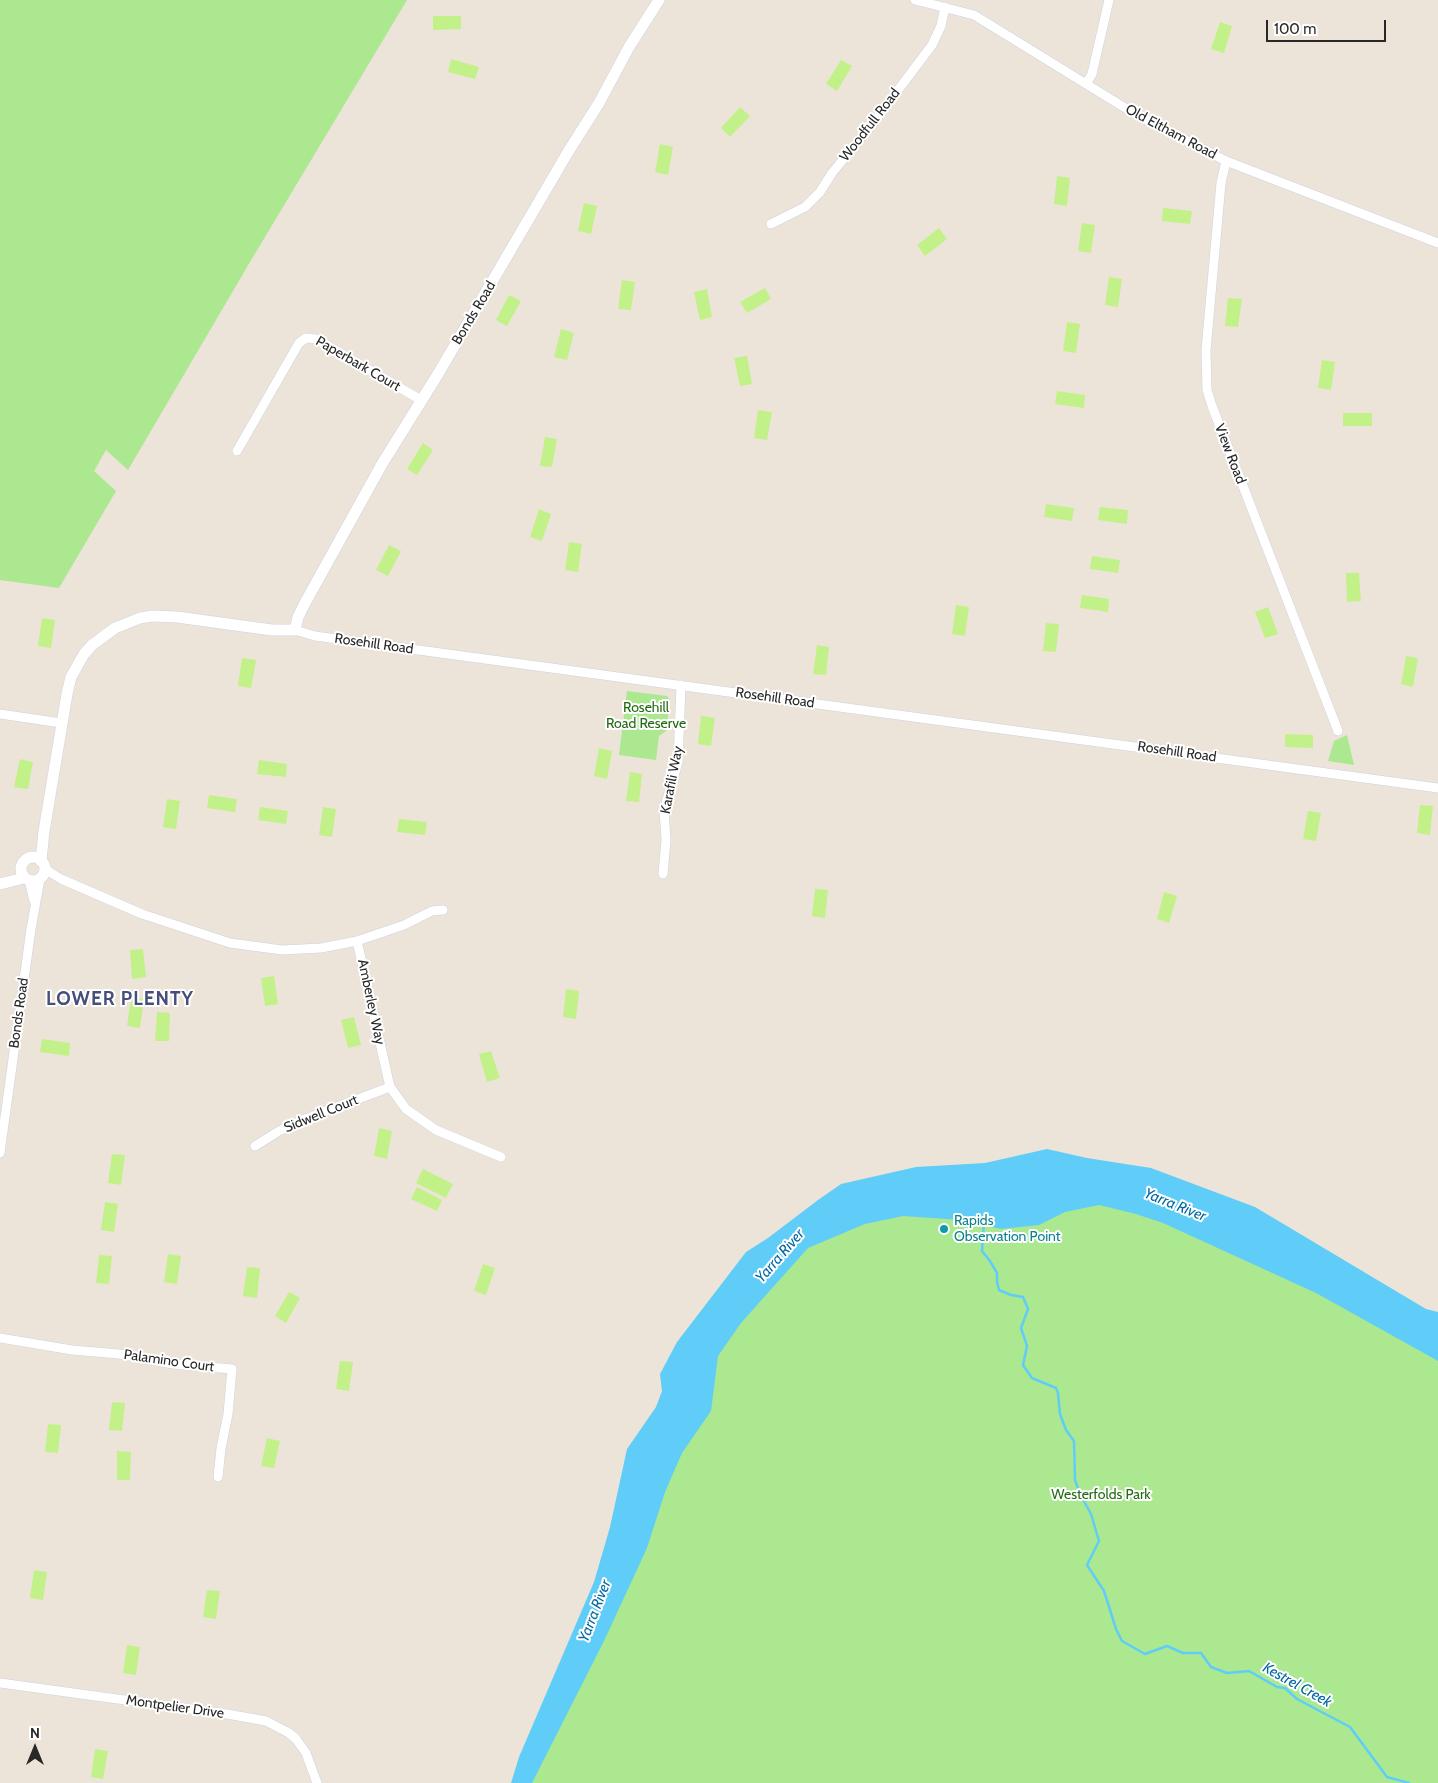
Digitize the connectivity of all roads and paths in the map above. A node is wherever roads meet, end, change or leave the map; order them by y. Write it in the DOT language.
graph roads {
  1 [pos="659,0"];
  2 [pos="915,0"];
  3 [pos="1109,0"];
  4 [pos="945,7"];
  5 [pos="1086,84"];
  6 [pos="1226,161"];
  7 [pos="771,224"];
  8 [pos="1438,243"];
  9 [pos="421,400"];
  10 [pos="237,451"];
  11 [pos="115,628"];
  12 [pos="295,630"];
  13 [pos="681,685"];
  14 [pos="0,714"];
  15 [pos="62,723"];
  16 [pos="1338,732"];
  17 [pos="1438,788"];
  18 [pos="34,871"];
  19 [pos="663,874"];
  20 [pos="0,883"];
  21 [pos="443,910"];
  22 [pos="357,941"];
  23 [pos="390,1087"];
  24 [pos="255,1146"];
  25 [pos="0,1153"];
  26 [pos="501,1157"];
  27 [pos="0,1338"];
  28 [pos="218,1477"];
  29 [pos="0,1683"];
  30 [pos="317,1783"];
  1 -- 9 [label="street, Bonds Road"];
  2 -- 4 [label="street, Old Eltham Road"];
  3 -- 5 [label="street"];
  4 -- 5 [label="street, Old Eltham Road"];
  4 -- 7 [label="street, Woodfull Road"];
  5 -- 6 [label="street, Old Eltham Road"];
  6 -- 8 [label="street, Old Eltham Road"];
  6 -- 16 [label="street, View Road"];
  9 -- 10 [label="street, Paperbark Court"];
  9 -- 12 [label="street, Bonds Road"];
  11 -- 12 [label="street, Rosehill Road"];
  11 -- 15 [label="street, Bonds Road"];
  12 -- 13 [label="street, Rosehill Road"];
  13 -- 17 [label="street, Rosehill Road"];
  13 -- 19 [label="street, Karafili Way"];
  14 -- 15 [label="street"];
  15 -- 18 [label="street, Bonds Road"];
  18 -- 20 [label="street"];
  18 -- 22 [label="street, Amberley Way"];
  18 -- 25 [label="street, Bonds Road"];
  21 -- 22 [label="street"];
  22 -- 23 [label="street, Amberley Way"];
  23 -- 24 [label="street, Sidwell Court"];
  23 -- 26 [label="street, Amberley Way"];
  27 -- 28 [label="street, Palamino Court"];
  29 -- 30 [label="street, Montpelier Drive"];
}
